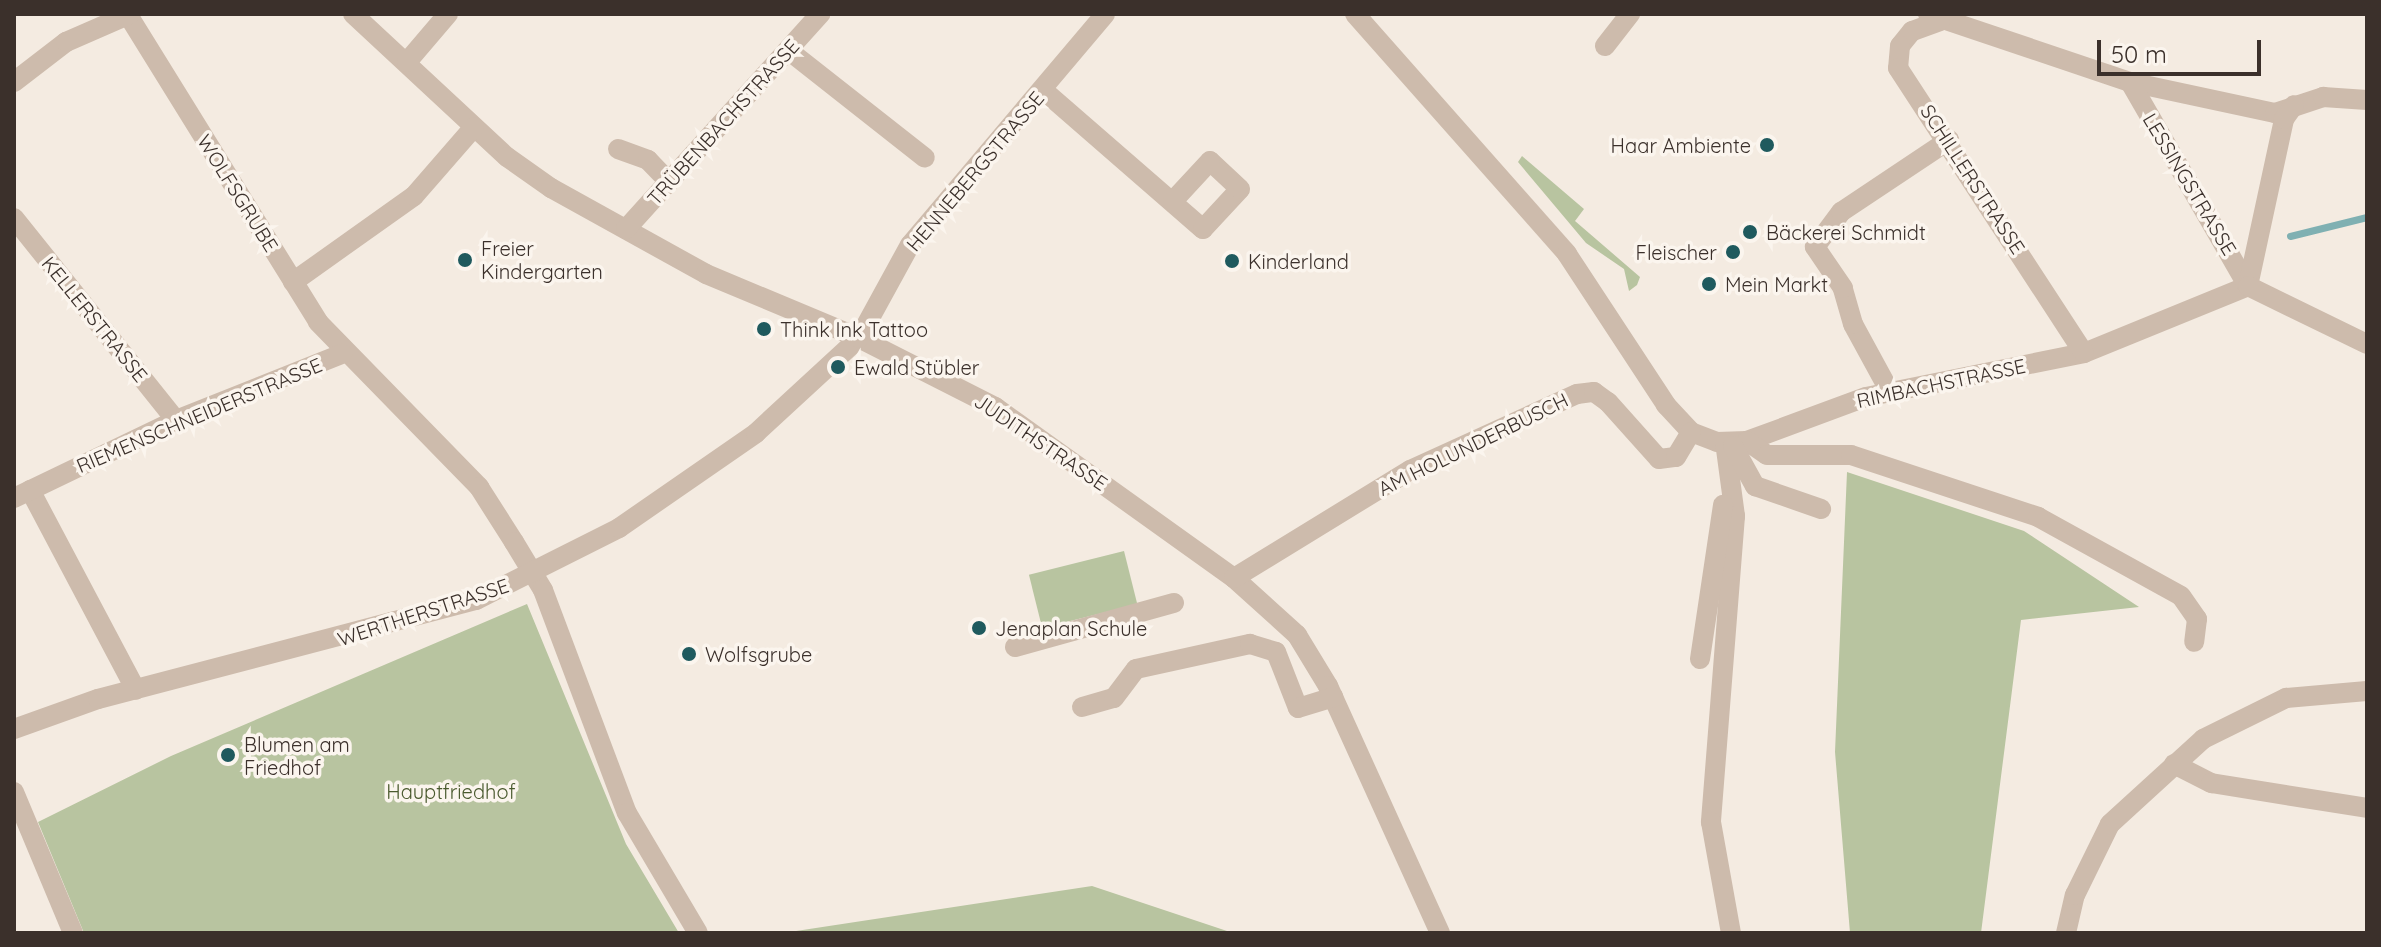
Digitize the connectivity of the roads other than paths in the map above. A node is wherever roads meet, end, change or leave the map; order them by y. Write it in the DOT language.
graph roads {
  1 [pos="353,14"];
  2 [pos="448,14"];
  3 [pos="820,14"];
  4 [pos="1105,14"];
  5 [pos="1355,14"];
  6 [pos="1630,14"];
  7 [pos="129,15"];
  8 [pos="1934,17"];
  9 [pos="1605,46"];
  10 [pos="788,50"];
  11 [pos="407,62"];
  12 [pos="14,82"];
  13 [pos="2130,82"];
  14 [pos="1043,90"];
  15 [pos="2367,100"];
  16 [pos="2294,105"];
  17 [pos="474,127"];
  18 [pos="1949,140"];
  19 [pos="618,149"];
  20 [pos="925,158"];
  21 [pos="669,182"];
  22 [pos="1173,201"];
  23 [pos="14,218"];
  24 [pos="626,229"];
  25 [pos="293,282"];
  26 [pos="2248,286"];
  27 [pos="859,338"];
  28 [pos="2367,344"];
  29 [pos="2084,353"];
  30 [pos="342,354"];
  31 [pos="1890,392"];
  32 [pos="176,420"];
  33 [pos="1691,432"];
  34 [pos="1730,442"];
  35 [pos="22,494"];
  36 [pos="1821,509"];
  37 [pos="534,575"];
  38 [pos="1234,578"];
  39 [pos="1174,603"];
  40 [pos="2194,642"];
  41 [pos="1015,647"];
  42 [pos="1700,659"];
  43 [pos="136,690"];
  44 [pos="2367,691"];
  45 [pos="1333,697"];
  46 [pos="1082,707"];
  47 [pos="14,729"];
  48 [pos="2174,764"];
  49 [pos="14,792"];
  50 [pos="2367,808"];
  51 [pos="73,933"];
  52 [pos="698,933"];
  53 [pos="1440,933"];
  54 [pos="1731,933"];
  55 [pos="2066,933"];
  1 -- 11 [label="street, JUDITHSTRASSE"];
  2 -- 11 [label="street"];
  3 -- 10 [label="street, TRÜBENBACHSTRASSE"];
  4 -- 14 [label="street, HENNEBERGSTRASSE"];
  5 -- 33 [label="street"];
  6 -- 9 [label="street"];
  7 -- 12 [label="street"];
  7 -- 25 [label="street, WOLFSGRUBE"];
  8 -- 13 [label="street, LESSINGSTRASSE"];
  8 -- 18 [label="street, SCHILLERSTRASSE"];
  10 -- 20 [label="street"];
  10 -- 21 [label="street, TRÜBENBACHSTRASSE"];
  11 -- 17 [label="street, JUDITHSTRASSE"];
  13 -- 16 [label="street, LESSINGSTRASSE"];
  13 -- 26 [label="street, LESSINGSTRASSE"];
  14 -- 22 [label="street"];
  14 -- 27 [label="street, HENNEBERGSTRASSE"];
  15 -- 16 [label="street, LESSINGSTRASSE"];
  16 -- 26 [label="street"];
  17 -- 24 [label="street, JUDITHSTRASSE"];
  17 -- 25 [label="street"];
  18 -- 29 [label="street, SCHILLERSTRASSE"];
  18 -- 31 [label="street"];
  19 -- 21 [label="street"];
  21 -- 24 [label="street, TRÜBENBACHSTRASSE"];
  23 -- 32 [label="street, KELLERSTRASSE"];
  24 -- 27 [label="street, JUDITHSTRASSE"];
  25 -- 30 [label="street, WOLFSGRUBE"];
  26 -- 28 [label="street"];
  26 -- 29 [label="street, RIMBACHSTRASSE"];
  27 -- 37 [label="street, WERTHERSTRASSE"];
  27 -- 38 [label="street, JUDITHSTRASSE"];
  29 -- 31 [label="street, RIMBACHSTRASSE"];
  30 -- 32 [label="street, RIEMENSCHNEIDERSTRASSE"];
  30 -- 37 [label="street, WOLFSGRUBE"];
  31 -- 34 [label="street, RIMBACHSTRASSE"];
  32 -- 35 [label="street, RIEMENSCHNEIDERSTRASSE"];
  33 -- 34 [label="street"];
  33 -- 38 [label="street, AM HOLUNDERBUSCH"];
  34 -- 36 [label="street"];
  34 -- 40 [label="street"];
  34 -- 42 [label="street"];
  34 -- 54 [label="street"];
  35 -- 43 [label="street"];
  37 -- 43 [label="street, WERTHERSTRASSE"];
  37 -- 52 [label="street, WOLFSGRUBE"];
  38 -- 45 [label="street, JUDITHSTRASSE"];
  39 -- 41 [label="street"];
  43 -- 47 [label="street, WERTHERSTRASSE"];
  44 -- 48 [label="street"];
  45 -- 46 [label="street"];
  45 -- 53 [label="street, JUDITHSTRASSE"];
  48 -- 50 [label="street"];
  48 -- 55 [label="street"];
  49 -- 51 [label="street"];
}
